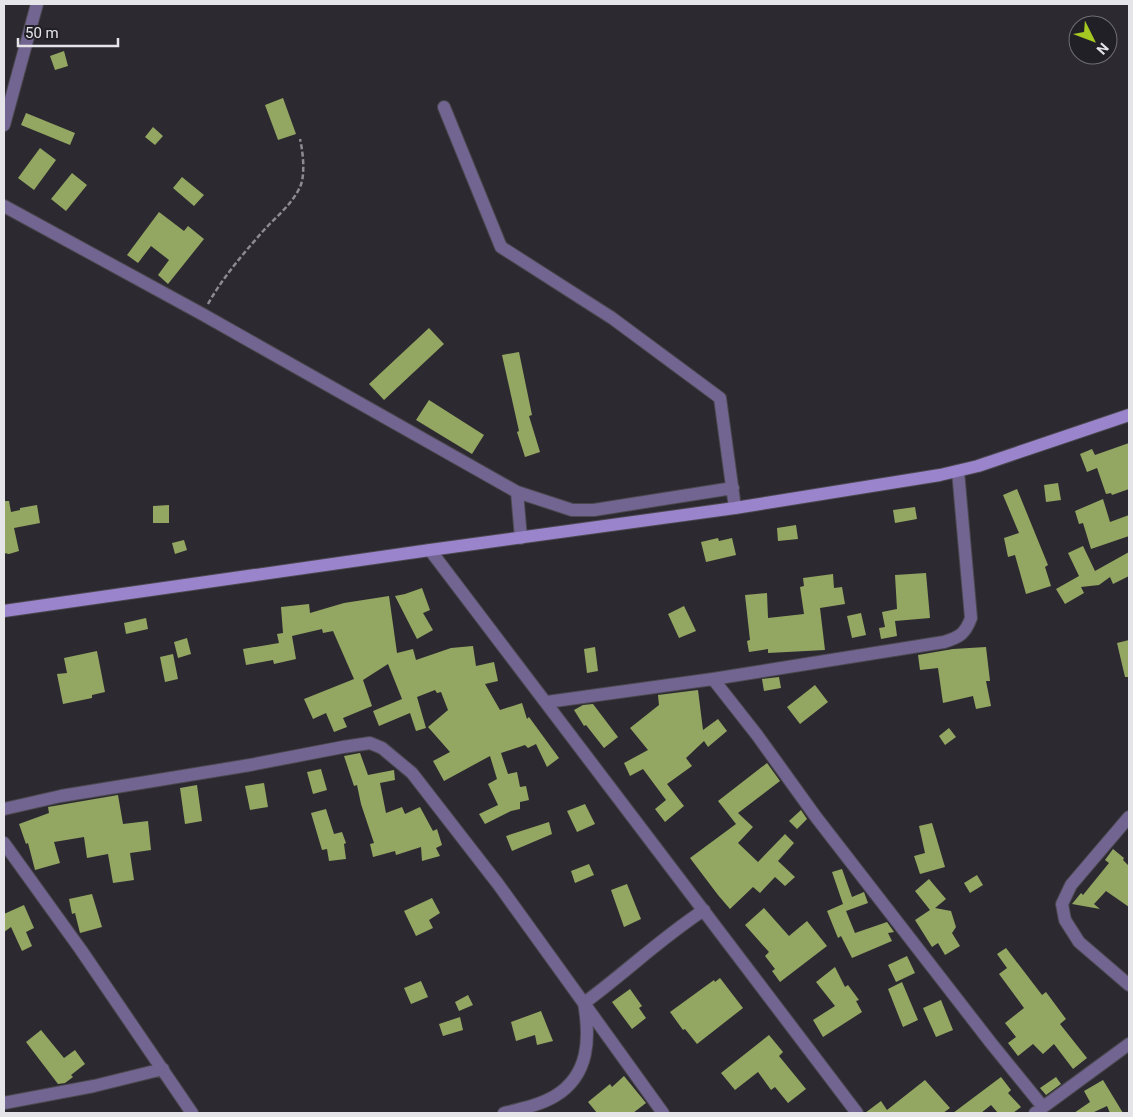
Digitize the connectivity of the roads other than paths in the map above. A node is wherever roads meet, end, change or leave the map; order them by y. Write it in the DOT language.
graph roads {
  1 [pos="37,4"];
  2 [pos="444,107"];
  3 [pos="4,124"];
  4 [pos="4,206"];
  5 [pos="1129,415"];
  6 [pos="958,471"];
  7 [pos="733,488"];
  8 [pos="517,492"];
  9 [pos="735,508"];
  10 [pos="521,538"];
  11 [pos="430,550"];
  12 [pos="4,611"];
  13 [pos="712,679"];
  14 [pos="547,702"];
  15 [pos="4,809"];
  16 [pos="1129,817"];
  17 [pos="4,843"];
  18 [pos="704,910"];
  19 [pos="1129,985"];
  20 [pos="584,1002"];
  21 [pos="1129,1044"];
  22 [pos="163,1069"];
  23 [pos="4,1103"];
  24 [pos="1039,1110"];
  25 [pos="192,1113"];
  26 [pos="504,1113"];
  27 [pos="663,1113"];
  28 [pos="857,1113"];
  1 -- 3 [label="street"];
  2 -- 7 [label="street"];
  4 -- 8 [label="street"];
  5 -- 6 [label="street"];
  6 -- 9 [label="street"];
  6 -- 13 [label="street"];
  7 -- 8 [label="street"];
  7 -- 9 [label="street"];
  8 -- 10 [label="street"];
  9 -- 10 [label="street"];
  10 -- 11 [label="street"];
  11 -- 12 [label="street"];
  11 -- 14 [label="street"];
  13 -- 14 [label="street"];
  13 -- 24 [label="street"];
  14 -- 18 [label="street"];
  15 -- 20 [label="street"];
  16 -- 19 [label="street"];
  17 -- 22 [label="street"];
  18 -- 20 [label="street"];
  18 -- 28 [label="street"];
  20 -- 26 [label="street"];
  20 -- 27 [label="street"];
  21 -- 24 [label="street"];
  22 -- 23 [label="street"];
  22 -- 25 [label="street"];
}
